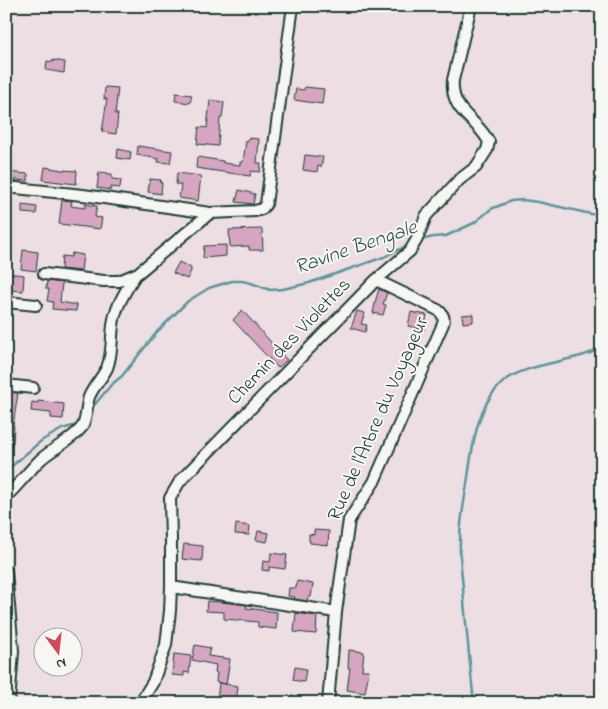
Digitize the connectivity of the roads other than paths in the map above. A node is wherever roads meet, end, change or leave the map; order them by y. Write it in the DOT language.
graph roads {
  1 [pos="293,6"];
  2 [pos="471,6"];
  3 [pos="6,187"];
  4 [pos="210,213"];
  5 [pos="44,274"];
  6 [pos="136,274"];
  7 [pos="376,280"];
  8 [pos="6,302"];
  9 [pos="36,305"];
  10 [pos="6,385"];
  11 [pos="33,388"];
  12 [pos="6,497"];
  13 [pos="6,571"];
  14 [pos="170,587"];
  15 [pos="336,612"];
  16 [pos="9,703"];
  17 [pos="140,703"];
  18 [pos="328,703"];
  1 -- 4 [label="street"];
  2 -- 7 [label="street, Chemin des Violettes"];
  3 -- 4 [label="street"];
  4 -- 6 [label="street"];
  5 -- 6 [label="street"];
  6 -- 12 [label="street"];
  7 -- 14 [label="street, Chemin des Violettes"];
  7 -- 15 [label="street, Rue de l'Arbre du Voyageur"];
  8 -- 9 [label="street"];
  10 -- 11 [label="street"];
  13 -- 16 [label="street"];
  14 -- 15 [label="street"];
  14 -- 17 [label="street, Chemin des Violettes"];
  15 -- 18 [label="street, Rue de l'Arbre du Voyageur"];
}
